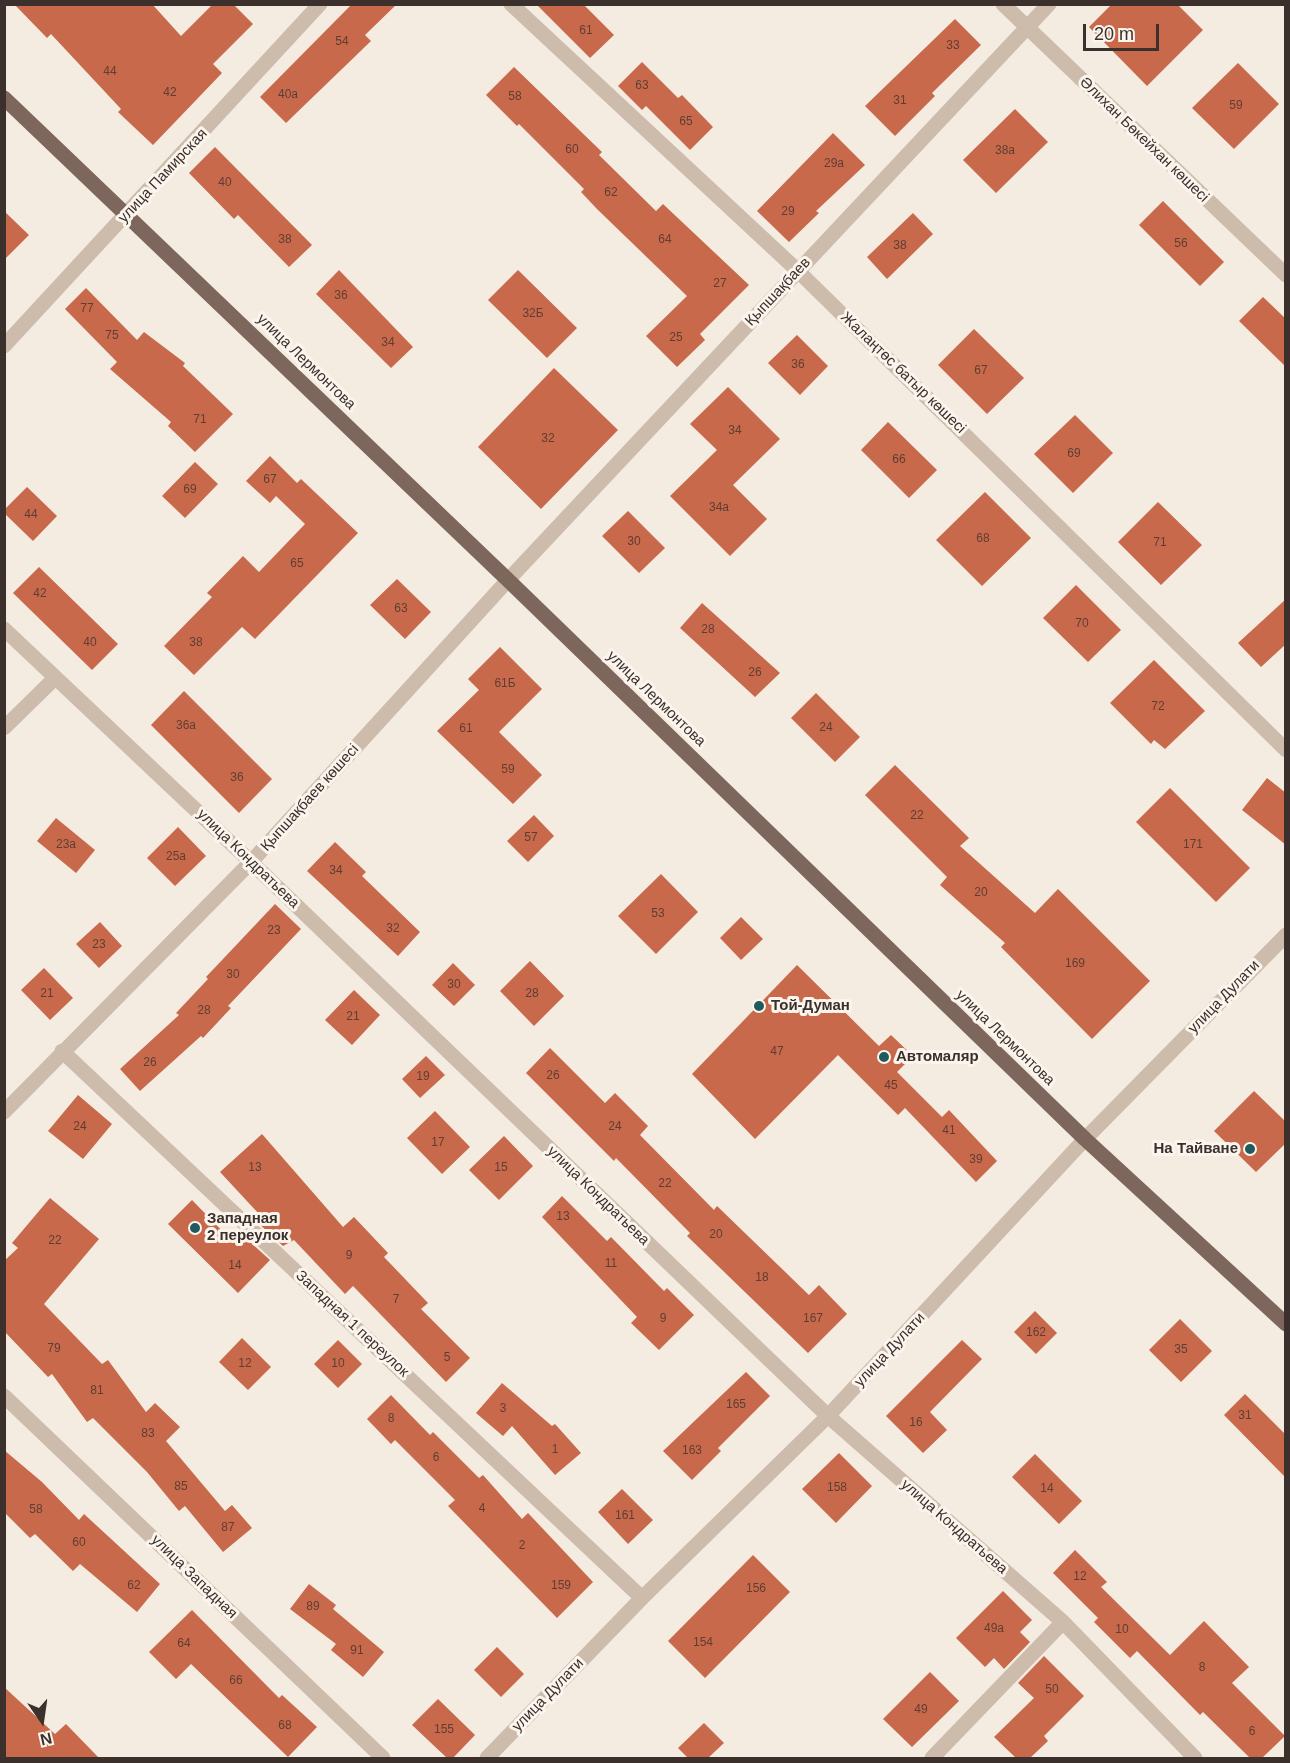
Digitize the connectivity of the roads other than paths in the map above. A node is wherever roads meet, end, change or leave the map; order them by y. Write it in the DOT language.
graph roads {
  1 [pos="321,4"];
  2 [pos="511,4"];
  3 [pos="1003,4"];
  4 [pos="1049,4"];
  5 [pos="1027,28"];
  6 [pos="4,98"];
  7 [pos="126,215"];
  8 [pos="798,271"];
  9 [pos="1286,275"];
  10 [pos="4,346"];
  11 [pos="508,580"];
  12 [pos="4,630"];
  13 [pos="55,678"];
  14 [pos="4,728"];
  15 [pos="1286,750"];
  16 [pos="251,862"];
  17 [pos="1286,935"];
  18 [pos="62,1051"];
  19 [pos="4,1112"];
  20 [pos="1084,1139"];
  21 [pos="1286,1324"];
  22 [pos="4,1396"];
  23 [pos="828,1416"];
  24 [pos="642,1598"];
  25 [pos="1063,1622"];
  26 [pos="383,1758"];
  27 [pos="487,1758"];
  28 [pos="932,1758"];
  29 [pos="1196,1758"];
  1 -- 7 [label="street, улица Памирская"];
  2 -- 8 [label="street, Жалаңтөс батыр көшесі"];
  3 -- 5 [label="street, Әлихан Бөкейхан көшесі"];
  4 -- 5 [label="street, Қыпшақбаев"];
  5 -- 8 [label="street, Қыпшақбаев"];
  5 -- 9 [label="street, Әлихан Бөкейхан көшесі"];
  6 -- 7 [label="main road, улица Лермонтова"];
  7 -- 10 [label="street, улица Памирская"];
  7 -- 11 [label="main road, улица Лермонтова"];
  8 -- 11 [label="street, Қыпшақбаев"];
  8 -- 15 [label="street, Жалаңтөс батыр көшесі"];
  11 -- 16 [label="street, Қыпшақбаев көшесі"];
  11 -- 20 [label="main road, улица Лермонтова"];
  12 -- 13 [label="street, улица Кондратьева"];
  13 -- 14 [label="street"];
  13 -- 16 [label="street, улица Кондратьева"];
  16 -- 18 [label="street, Қыпшақбаев көшесі"];
  16 -- 23 [label="street, улица Кондратьева"];
  17 -- 20 [label="street, улица Дулати"];
  18 -- 19 [label="street, Қыпшақбаев көшесі"];
  18 -- 24 [label="street, Западная 1 переулок"];
  20 -- 21 [label="main road, улица Лермонтова"];
  20 -- 23 [label="street, улица Дулати"];
  22 -- 26 [label="street, улица Западная"];
  23 -- 24 [label="street, улица Дулати"];
  23 -- 25 [label="street, улица Кондратьева"];
  24 -- 27 [label="street, улица Дулати"];
  25 -- 28 [label="street"];
  25 -- 29 [label="street, улица Кондратьева"];
}
